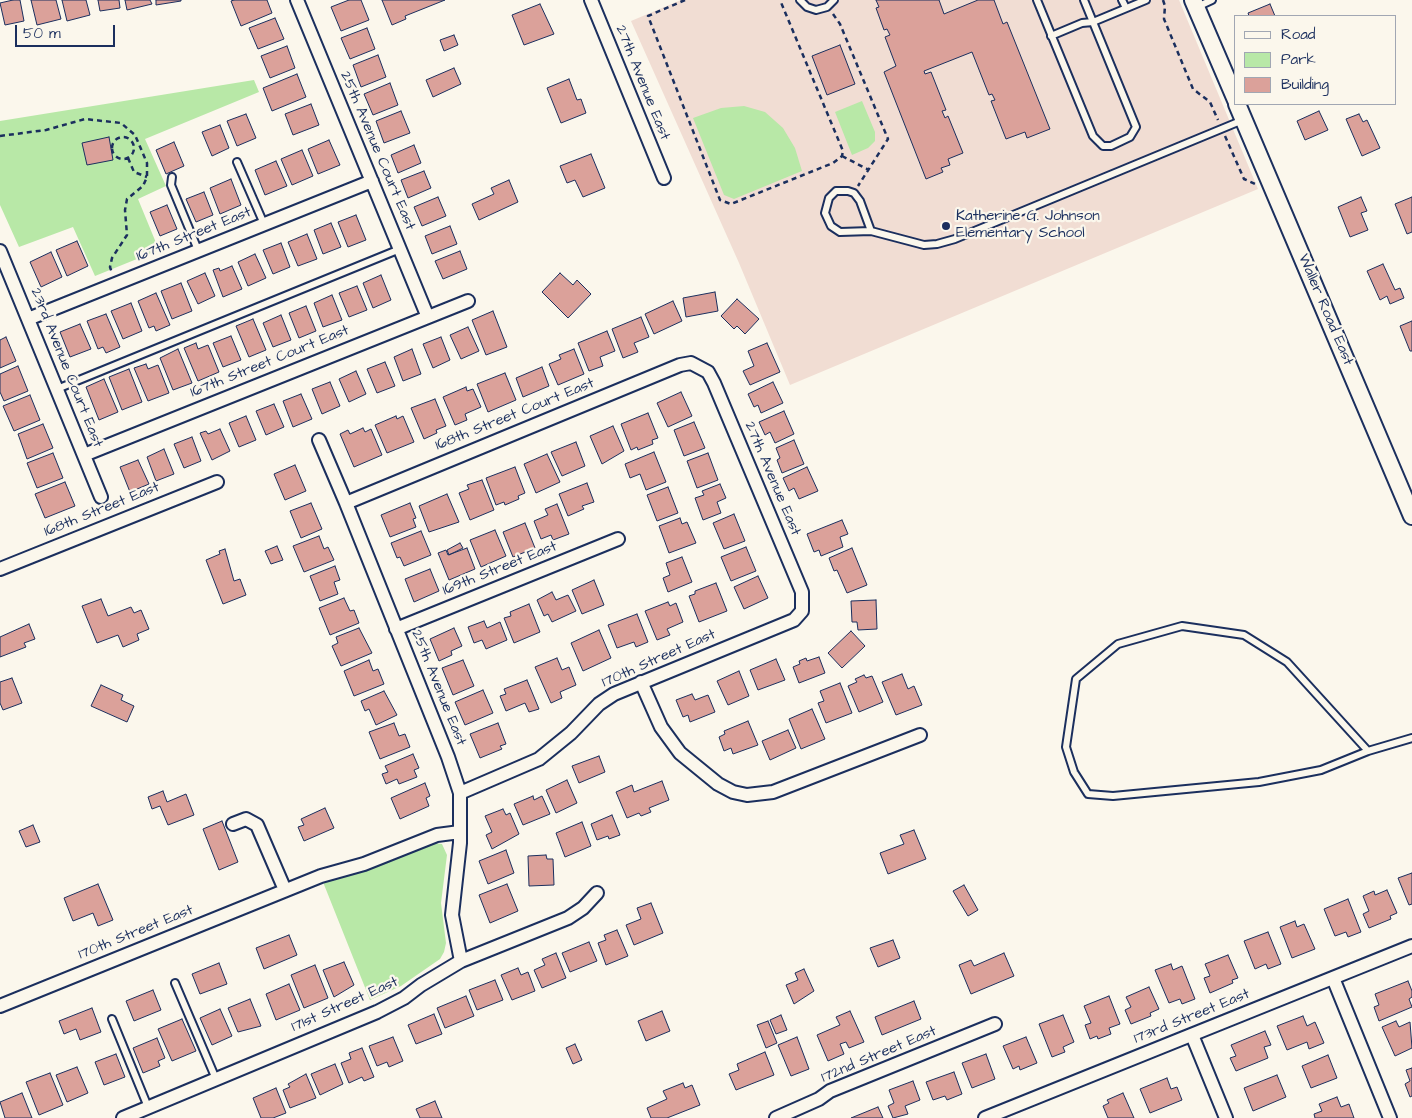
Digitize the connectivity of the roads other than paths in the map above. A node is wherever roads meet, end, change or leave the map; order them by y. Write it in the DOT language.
graph roads {
  1 [pos="297,0"];
  2 [pos="591,0"];
  3 [pos="800,0"];
  4 [pos="834,0"];
  5 [pos="1037,0"];
  6 [pos="1084,0"];
  7 [pos="1122,0"];
  8 [pos="1146,0"];
  9 [pos="1212,0"];
  10 [pos="1194,4"];
  11 [pos="1126,8"];
  12 [pos="1094,22"];
  13 [pos="1051,36"];
  14 [pos="1234,95"];
  15 [pos="1237,105"];
  16 [pos="1244,120"];
  17 [pos="237,162"];
  18 [pos="172,177"];
  19 [pos="664,178"];
  20 [pos="372,181"];
  21 [pos="264,224"];
  22 [pos="871,231"];
  23 [pos="400,249"];
  24 [pos="198,250"];
  25 [pos="0,251"];
  26 [pos="468,300"];
  27 [pos="427,315"];
  28 [pos="28,319"];
  29 [pos="698,366"];
  30 [pos="57,388"];
  31 [pos="319,440"];
  32 [pos="84,455"];
  33 [pos="217,482"];
  34 [pos="102,497"];
  35 [pos="346,503"];
  36 [pos="1412,516"];
  37 [pos="618,540"];
  38 [pos="0,569"];
  39 [pos="802,611"];
  40 [pos="396,629"];
  41 [pos="641,682"];
  42 [pos="920,735"];
  43 [pos="1412,738"];
  44 [pos="1368,751"];
  45 [pos="460,793"];
  46 [pos="233,824"];
  47 [pos="460,832"];
  48 [pos="285,890"];
  49 [pos="597,893"];
  50 [pos="1412,946"];
  51 [pos="461,961"];
  52 [pos="1333,978"];
  53 [pos="175,983"];
  54 [pos="0,1006"];
  55 [pos="112,1019"];
  56 [pos="995,1024"];
  57 [pos="1192,1035"];
  58 [pos="216,1079"];
  59 [pos="148,1107"];
  60 [pos="123,1118"];
  61 [pos="776,1118"];
  62 [pos="985,1118"];
  63 [pos="1226,1118"];
  64 [pos="1390,1118"];
  1 -- 20 [label="street, 25th Avenue Court East"];
  2 -- 19 [label="street, 27th Avenue East"];
  3 -- 4 [label="lane"];
  5 -- 13 [label="lane"];
  6 -- 12 [label="lane"];
  7 -- 11 [label="lane"];
  8 -- 11 [label="lane"];
  9 -- 10 [label="lane"];
  10 -- 14 [label="street"];
  11 -- 12 [label="lane"];
  12 -- 13 [label="lane"];
  12 -- 13 [label="lane"];
  15 -- 16 [label="street, Waller Road East"];
  16 -- 22 [label="lane"];
  16 -- 36 [label="street, Waller Road East"];
  17 -- 21 [label="lane"];
  18 -- 24 [label="lane"];
  20 -- 21 [label="street, 167th Street East"];
  20 -- 23 [label="street, 25th Avenue Court East"];
  21 -- 24 [label="street, 167th Street East"];
  22 -- 22 [label="lane"];
  23 -- 27 [label="street, 25th Avenue Court East"];
  23 -- 30 [label="lane"];
  24 -- 28 [label="street, 167th Street East"];
  25 -- 28 [label="street, 23rd Avenue Court East"];
  26 -- 27 [label="street, 167th Street Court East"];
  27 -- 32 [label="street, 167th Street Court East"];
  28 -- 30 [label="street, 23rd Avenue Court East"];
  29 -- 35 [label="street, 168th Street Court East"];
  29 -- 39 [label="street, 27th Avenue East"];
  30 -- 32 [label="street, 23rd Avenue Court East"];
  31 -- 35 [label="street, 25th Avenue East"];
  32 -- 34 [label="street, 23rd Avenue Court East"];
  33 -- 38 [label="street, 168th Street East"];
  35 -- 40 [label="street, 25th Avenue East"];
  37 -- 40 [label="street, 169th Street East"];
  39 -- 41 [label="street, 170th Street East"];
  40 -- 45 [label="street, 25th Avenue East"];
  41 -- 42 [label="street"];
  41 -- 45 [label="street, 170th Street East"];
  43 -- 44 [label="lane"];
  44 -- 44 [label="lane"];
  45 -- 47 [label="street, 25th Avenue East"];
  46 -- 48 [label="street"];
  47 -- 48 [label="street, 170th Street East"];
  47 -- 51 [label="street, 25th Avenue East"];
  48 -- 54 [label="street, 170th Street East"];
  49 -- 51 [label="street, 171st Street East"];
  50 -- 52 [label="street, 173rd Street East"];
  51 -- 58 [label="street, 171st Street East"];
  52 -- 57 [label="street, 173rd Street East"];
  52 -- 64 [label="street"];
  53 -- 58 [label="lane"];
  55 -- 59 [label="lane"];
  56 -- 61 [label="street, 172nd Street East"];
  57 -- 62 [label="street, 173rd Street East"];
  57 -- 63 [label="street"];
  58 -- 59 [label="street, 171st Street East"];
  59 -- 60 [label="street, 171st Street East"];
}
